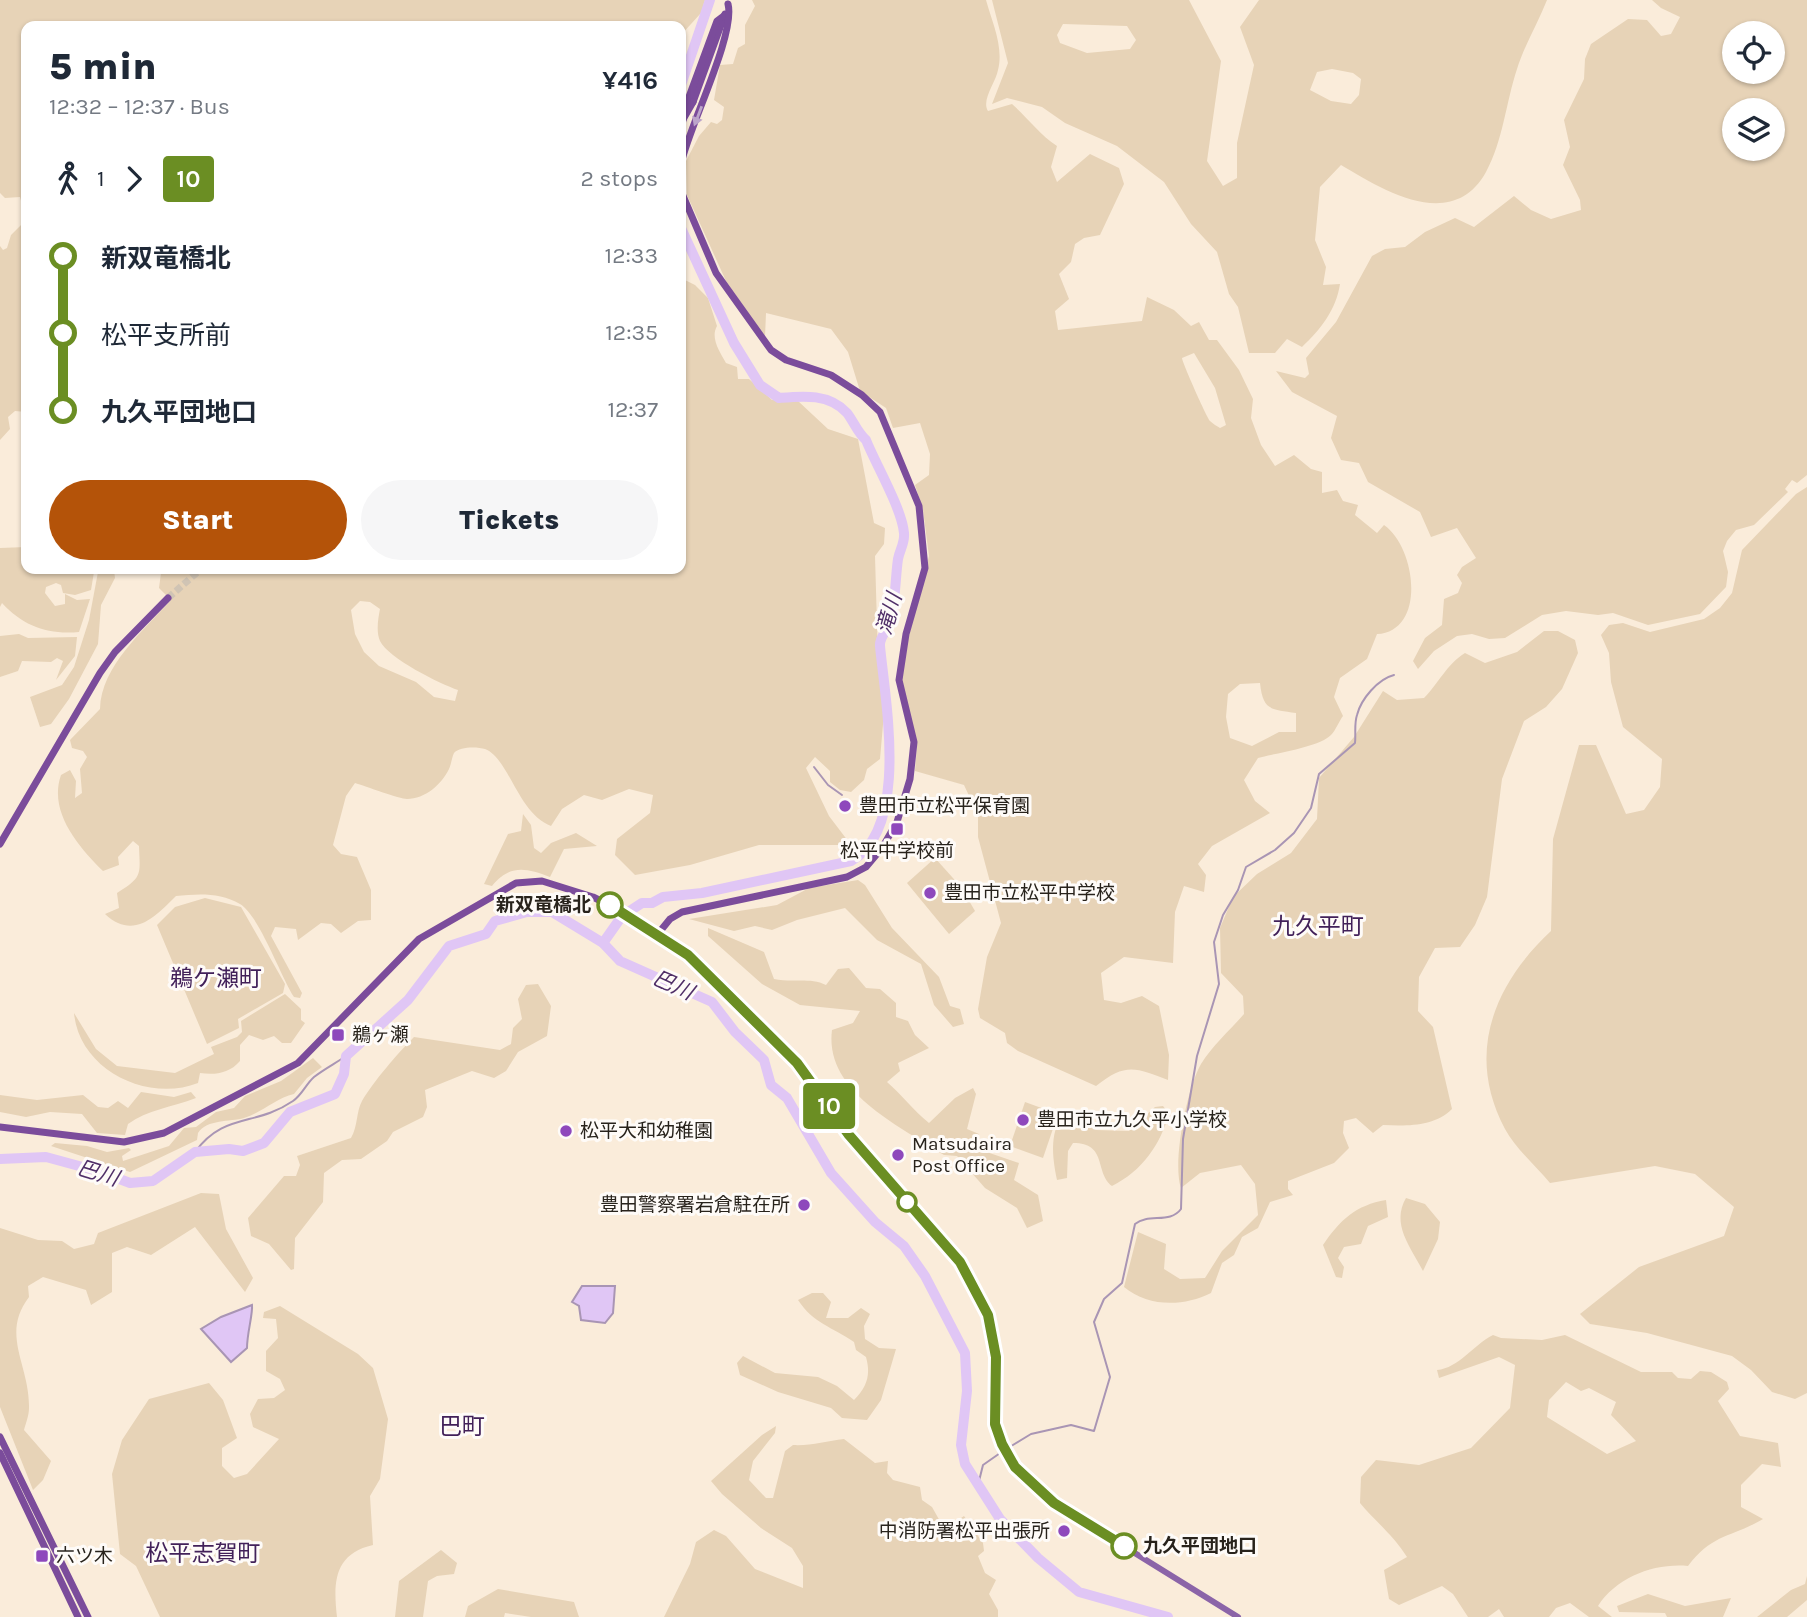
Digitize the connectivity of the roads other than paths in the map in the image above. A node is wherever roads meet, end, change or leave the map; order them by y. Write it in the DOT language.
graph roads {
  1 [pos="729,2"];
  2 [pos="725,15"];
  3 [pos="686,106"];
  4 [pos="686,114"];
  5 [pos="686,149"];
  6 [pos="686,203"];
  7 [pos="168,598"];
  8 [pos="0,844"];
  9 [pos="657,935"];
  10 [pos="0,1127"];
  11 [pos="0,1437"];
  12 [pos="0,1453"];
  13 [pos="78,1617"];
  14 [pos="88,1617"];
  15 [pos="1238,1617"];
  1 -- 2 [label="highway"];
  1 -- 5 [label="highway, one-way"];
  2 -- 3 [label="highway"];
  2 -- 4 [label="highway, bridge"];
  6 -- 9 [label="highway"];
  7 -- 8 [label="highway"];
  9 -- 10 [label="highway"];
  9 -- 15 [label="main road"];
  11 -- 14 [label="highway"];
  12 -- 13 [label="highway"];
}
